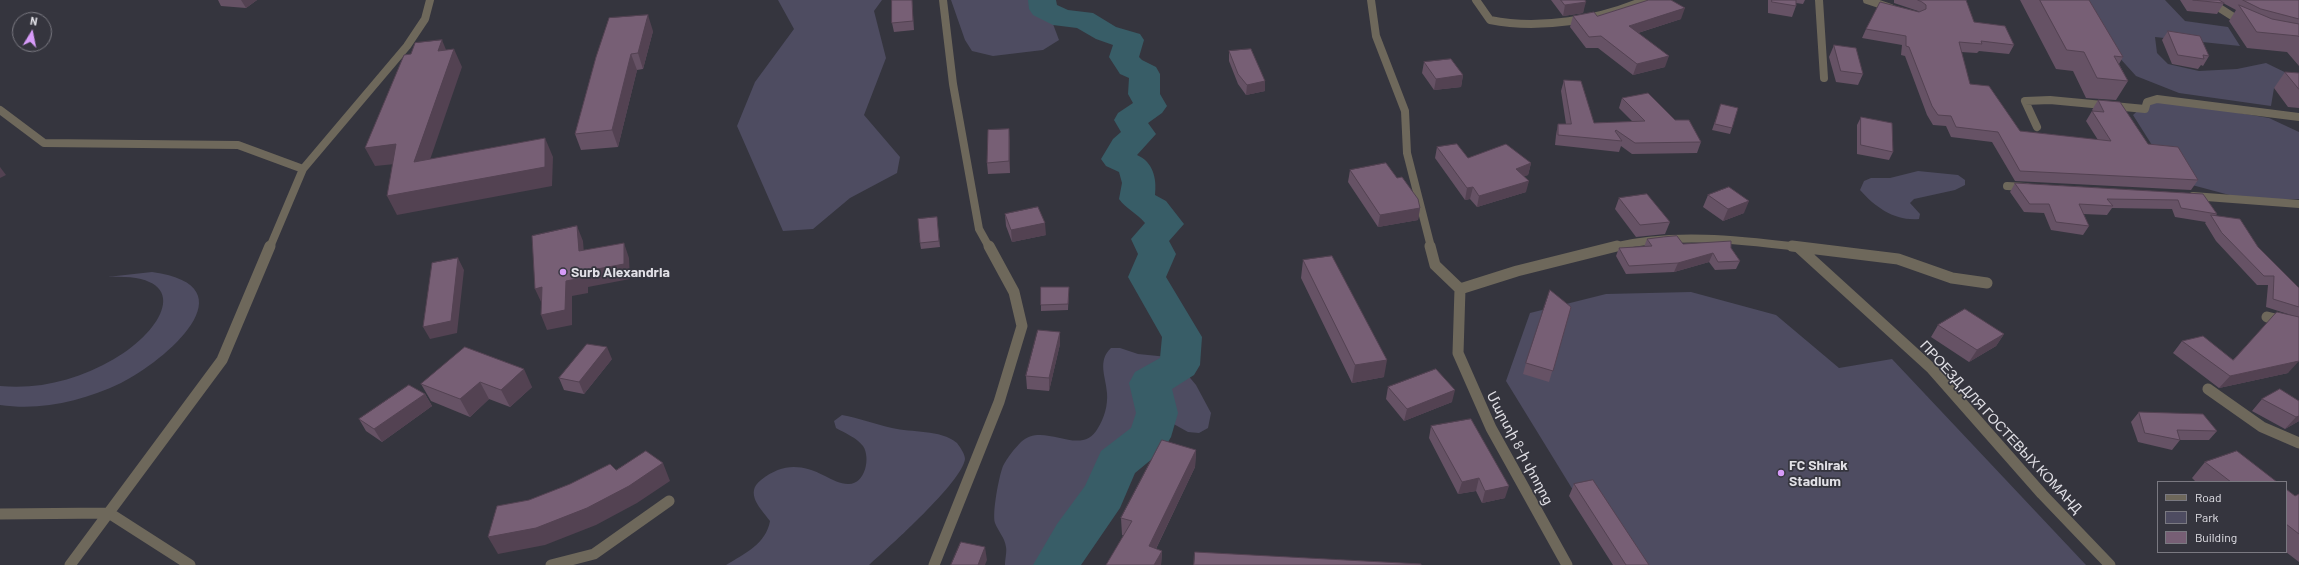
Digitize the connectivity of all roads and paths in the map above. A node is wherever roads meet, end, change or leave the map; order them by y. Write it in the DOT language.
graph roads {
  1 [pos="430,0"];
  2 [pos="943,0"];
  3 [pos="1371,0"];
  4 [pos="1476,0"];
  5 [pos="1645,0"];
  6 [pos="1819,0"];
  7 [pos="1866,0"];
  8 [pos="2210,2"];
  9 [pos="1902,11"];
  10 [pos="2248,26"];
  11 [pos="1824,78"];
  12 [pos="0,110"];
  13 [pos="2299,117"];
  14 [pos="2037,127"];
  15 [pos="304,169"];
  16 [pos="2007,186"];
  17 [pos="2039,188"];
  18 [pos="2183,196"];
  19 [pos="2299,204"];
  20 [pos="1798,247"];
  21 [pos="1987,283"];
  22 [pos="1460,289"];
  23 [pos="2267,317"];
  24 [pos="2299,325"];
  25 [pos="2208,389"];
  26 [pos="2299,443"];
  27 [pos="670,502"];
  28 [pos="109,513"];
  29 [pos="0,514"];
  30 [pos="70,565"];
  31 [pos="190,565"];
  32 [pos="551,565"];
  33 [pos="934,565"];
  34 [pos="1567,565"];
  35 [pos="2110,565"];
  1 -- 15 [label="street"];
  2 -- 33 [label="street"];
  3 -- 22 [label="street"];
  4 -- 5 [label="street"];
  6 -- 11 [label="street"];
  7 -- 9 [label="street"];
  8 -- 10 [label="street"];
  12 -- 15 [label="street"];
  13 -- 14 [label="street"];
  15 -- 28 [label="street"];
  16 -- 17 [label="street"];
  18 -- 19 [label="street"];
  20 -- 21 [label="street"];
  20 -- 22 [label="street"];
  20 -- 35 [label="street, ПРОЕЗД ДЛЯ ГОСТЕВЫХ КОМАНД"];
  22 -- 34 [label="street, Մարտի 8-ի փողոց"];
  23 -- 24 [label="street"];
  25 -- 26 [label="street"];
  27 -- 32 [label="street"];
  28 -- 29 [label="street"];
  28 -- 30 [label="street"];
  28 -- 31 [label="street"];
}
